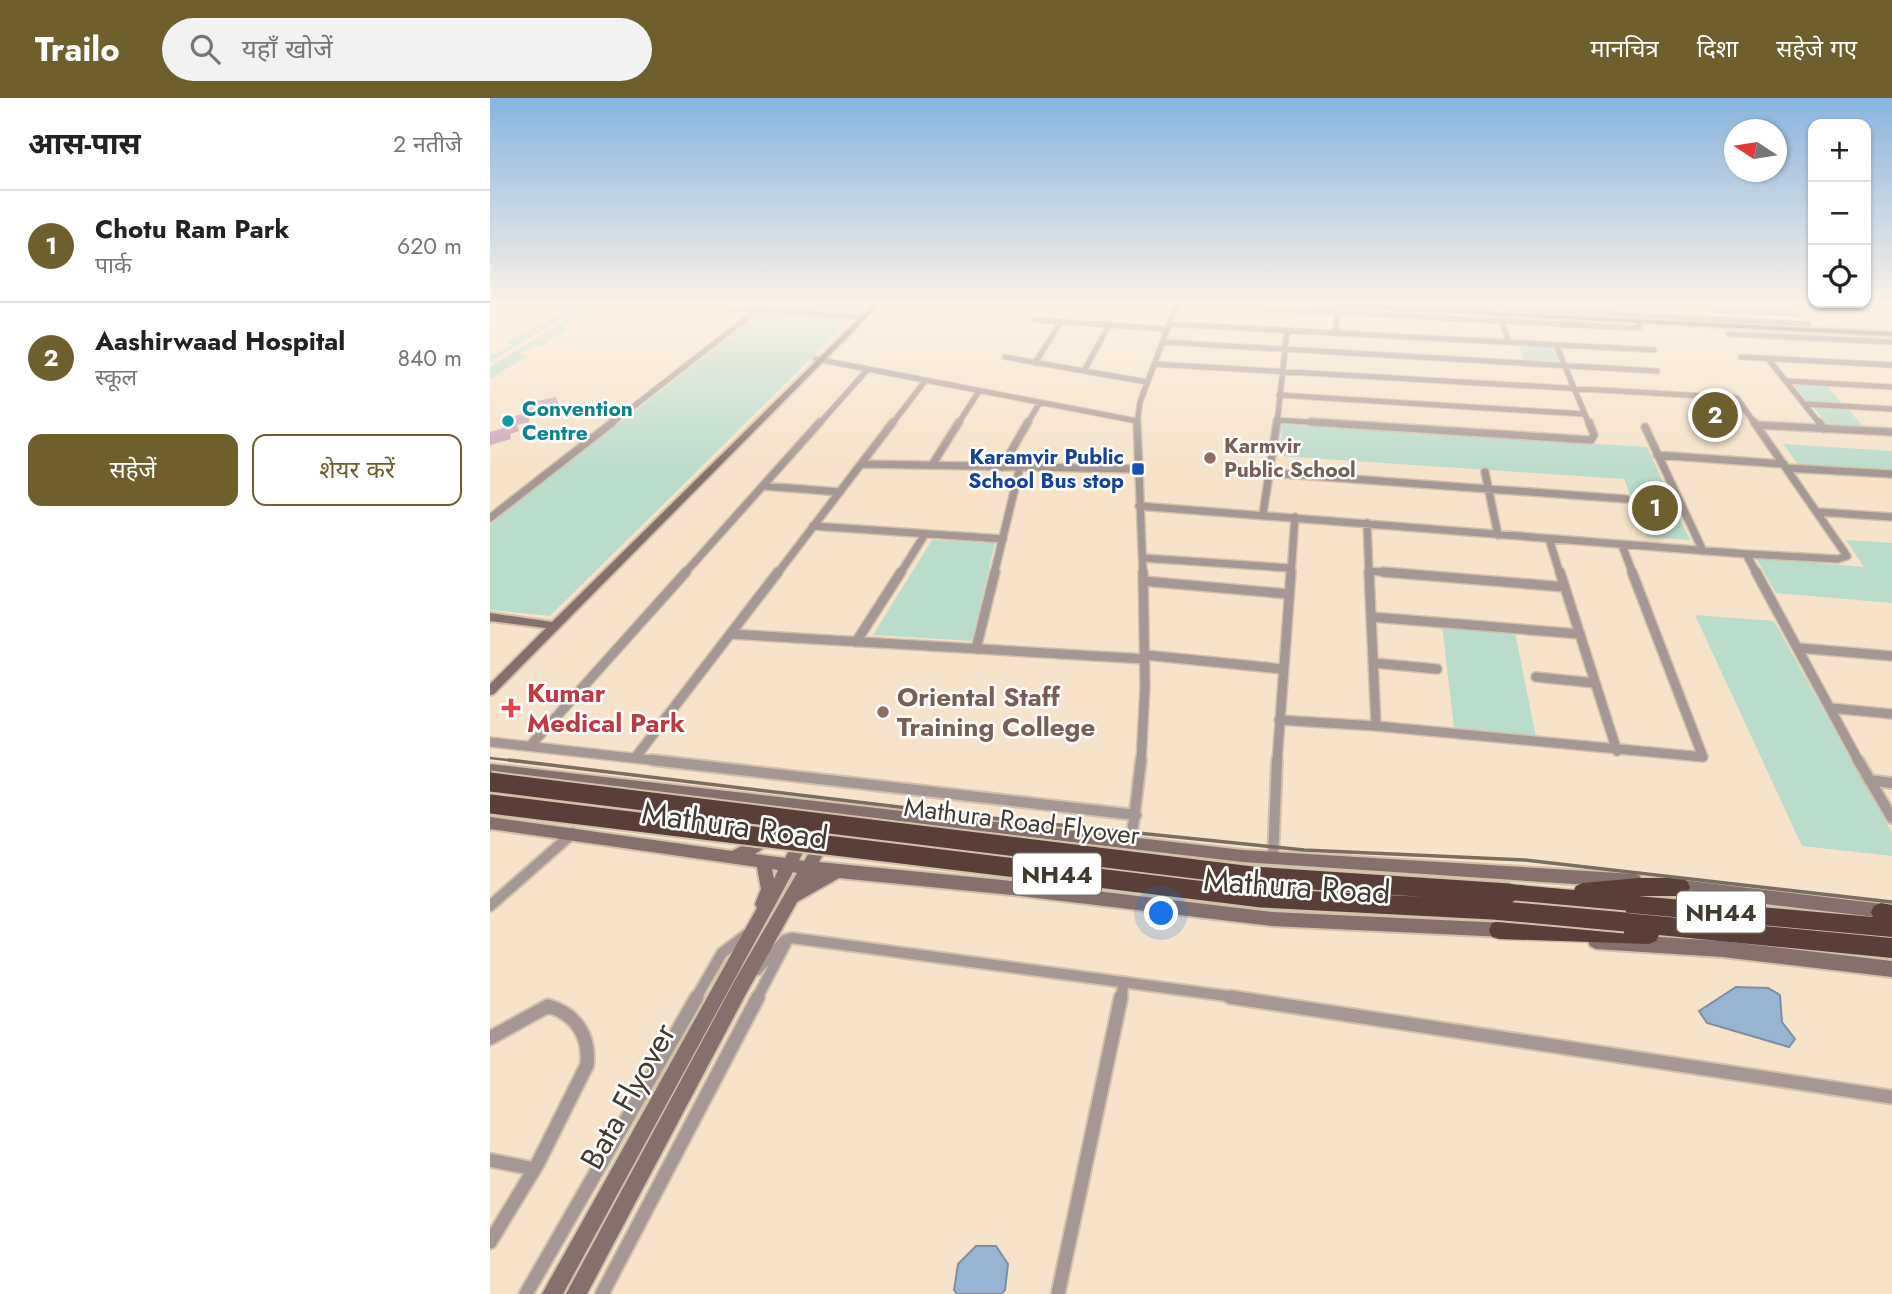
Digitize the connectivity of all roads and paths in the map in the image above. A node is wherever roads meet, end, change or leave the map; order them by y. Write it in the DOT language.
graph roads {
  1 [pos="689,360"];
  2 [pos="818,360"];
  3 [pos="1016,360"];
  4 [pos="1037,360"];
  5 [pos="1090,360"];
  6 [pos="1156,360"];
  7 [pos="1283,360"];
  8 [pos="1457,360"];
  9 [pos="1562,360"];
  10 [pos="1625,360"];
  11 [pos="1770,360"];
  12 [pos="1786,360"];
  13 [pos="1035,363"];
  14 [pos="1154,364"];
  15 [pos="1892,365"];
  16 [pos="1565,366"];
  17 [pos="868,369"];
  18 [pos="1630,369"];
  19 [pos="1281,370"];
  20 [pos="1084,371"];
  21 [pos="1657,371"];
  22 [pos="925,381"];
  23 [pos="1787,381"];
  24 [pos="1147,382"];
  25 [pos="1892,387"];
  26 [pos="1574,390"];
  27 [pos="979,391"];
  28 [pos="1279,395"];
  29 [pos="1040,402"];
  30 [pos="1805,404"];
  31 [pos="1892,409"];
  32 [pos="1584,414"];
  33 [pos="1276,420"];
  34 [pos="1137,421"];
  35 [pos="1757,425"];
  36 [pos="1644,427"];
  37 [pos="1824,429"];
  38 [pos="1892,432"];
  39 [pos="1657,454"];
  40 [pos="861,464"];
  41 [pos="932,465"];
  42 [pos="1785,466"];
  43 [pos="1002,467"];
  44 [pos="1020,467"];
  45 [pos="1138,469"];
  46 [pos="1485,472"];
  47 [pos="1271,473"];
  48 [pos="1892,474"];
  49 [pos="763,486"];
  50 [pos="1488,489"];
  51 [pos="840,492"];
  52 [pos="1626,499"];
  53 [pos="1139,506"];
  54 [pos="490,512"];
  55 [pos="1818,512"];
  56 [pos="1263,514"];
  57 [pos="1295,517"];
  58 [pos="1892,517"];
  59 [pos="1367,523"];
  60 [pos="813,526"];
  61 [pos="925,534"];
  62 [pos="1498,535"];
  63 [pos="1003,539"];
  64 [pos="1549,539"];
  65 [pos="1622,545"];
  66 [pos="1703,551"];
  67 [pos="1745,554"];
  68 [pos="1143,558"];
  69 [pos="1290,568"];
  70 [pos="1369,571"];
  71 [pos="1143,581"];
  72 [pos="1565,587"];
  73 [pos="1288,594"];
  74 [pos="490,617"];
  75 [pos="1371,617"];
  76 [pos="553,625"];
  77 [pos="730,634"];
  78 [pos="1580,634"];
  79 [pos="856,642"];
  80 [pos="1799,648"];
  81 [pos="976,649"];
  82 [pos="1892,656"];
  83 [pos="1145,657"];
  84 [pos="1374,663"];
  85 [pos="1283,668"];
  86 [pos="1437,669"];
  87 [pos="1536,677"];
  88 [pos="1595,682"];
  89 [pos="490,684"];
  90 [pos="490,691"];
  91 [pos="1831,708"];
  92 [pos="1892,714"];
  93 [pos="1279,720"];
  94 [pos="1377,726"];
  95 [pos="490,742"];
  96 [pos="530,746"];
  97 [pos="1617,751"];
  98 [pos="635,758"];
  99 [pos="490,769"];
  100 [pos="1868,780"];
  101 [pos="490,782"];
  102 [pos="1892,783"];
  103 [pos="765,802"];
  104 [pos="490,804"];
  105 [pos="820,808"];
  106 [pos="840,810"];
  107 [pos="1136,815"];
  108 [pos="891,816"];
  109 [pos="1892,818"];
  110 [pos="490,823"];
  111 [pos="573,834"];
  112 [pos="1131,844"];
  113 [pos="735,857"];
  114 [pos="1273,858"];
  115 [pos="763,861"];
  116 [pos="789,865"];
  117 [pos="809,868"];
  118 [pos="837,871"];
  119 [pos="863,874"];
  120 [pos="1680,887"];
  121 [pos="1549,896"];
  122 [pos="791,899"];
  123 [pos="490,906"];
  124 [pos="1889,916"];
  125 [pos="756,928"];
  126 [pos="1700,929"];
  127 [pos="1499,930"];
  128 [pos="789,938"];
  129 [pos="1892,948"];
  130 [pos="1892,969"];
  131 [pos="1124,982"];
  132 [pos="733,985"];
  133 [pos="490,1038"];
  134 [pos="1892,1097"];
  135 [pos="490,1160"];
  136 [pos="534,1169"];
  137 [pos="490,1242"];
  138 [pos="526,1294"];
  139 [pos="552,1294"];
  140 [pos="576,1294"];
  141 [pos="602,1294"];
  142 [pos="1058,1294"];
  1 -- 54 [label="street"];
  2 -- 17 [label="street"];
  2 -- 76 [label="street"];
  3 -- 13 [label="street"];
  4 -- 13 [label="street"];
  5 -- 20 [label="street"];
  6 -- 14 [label="street"];
  7 -- 19 [label="street"];
  8 -- 16 [label="street"];
  9 -- 16 [label="street"];
  10 -- 18 [label="street"];
  11 -- 23 [label="street"];
  12 -- 15 [label="street"];
  13 -- 20 [label="street"];
  14 -- 19 [label="street"];
  14 -- 24 [label="street"];
  16 -- 18 [label="street"];
  16 -- 26 [label="street"];
  17 -- 22 [label="street"];
  17 -- 49 [label="street"];
  18 -- 21 [label="street"];
  19 -- 26 [label="street"];
  19 -- 28 [label="street"];
  20 -- 24 [label="street"];
  22 -- 27 [label="street"];
  22 -- 40 [label="street"];
  23 -- 25 [label="street"];
  23 -- 30 [label="street"];
  24 -- 34 [label="street"];
  26 -- 32 [label="street"];
  26 -- 35 [label="street"];
  27 -- 29 [label="street"];
  27 -- 41 [label="street"];
  28 -- 32 [label="street"];
  28 -- 33 [label="street"];
  29 -- 34 [label="street"];
  29 -- 43 [label="street"];
  30 -- 31 [label="street"];
  30 -- 37 [label="street"];
  32 -- 33 [label="street"];
  33 -- 47 [label="street"];
  34 -- 45 [label="street"];
  35 -- 37 [label="street"];
  35 -- 42 [label="street"];
  36 -- 39 [label="street"];
  37 -- 38 [label="street"];
  39 -- 42 [label="street"];
  39 -- 66 [label="street"];
  40 -- 41 [label="street"];
  40 -- 51 [label="street"];
  41 -- 43 [label="street"];
  42 -- 48 [label="street"];
  42 -- 55 [label="street"];
  43 -- 44 [label="street"];
  44 -- 45 [label="street"];
  44 -- 63 [label="street"];
  45 -- 53 [label="street"];
  46 -- 50 [label="street"];
  47 -- 50 [label="street"];
  47 -- 56 [label="street"];
  49 -- 51 [label="street"];
  49 -- 96 [label="street"];
  50 -- 52 [label="street"];
  50 -- 62 [label="street"];
  51 -- 60 [label="street"];
  53 -- 56 [label="street"];
  53 -- 68 [label="street"];
  55 -- 58 [label="street"];
  55 -- 67 [label="street"];
  56 -- 57 [label="street"];
  57 -- 59 [label="street"];
  57 -- 69 [label="street"];
  59 -- 62 [label="street"];
  59 -- 70 [label="street"];
  60 -- 61 [label="street"];
  60 -- 77 [label="street"];
  61 -- 63 [label="street"];
  61 -- 79 [label="street"];
  62 -- 64 [label="street"];
  63 -- 81 [label="street"];
  64 -- 65 [label="street"];
  64 -- 72 [label="street"];
  65 -- 66 [label="street"];
  65 -- 97 [label="street"];
  66 -- 67 [label="street"];
  67 -- 80 [label="street"];
  68 -- 69 [label="street"];
  68 -- 71 [label="street"];
  69 -- 73 [label="street"];
  70 -- 72 [label="street"];
  70 -- 75 [label="street"];
  71 -- 73 [label="street"];
  71 -- 83 [label="street"];
  72 -- 78 [label="street"];
  73 -- 85 [label="street"];
  74 -- 76 [label="main road"];
  75 -- 78 [label="street"];
  75 -- 84 [label="street"];
  76 -- 89 [label="street"];
  76 -- 90 [label="street"];
  77 -- 79 [label="street"];
  77 -- 98 [label="street"];
  78 -- 88 [label="street"];
  79 -- 81 [label="street"];
  80 -- 82 [label="street"];
  80 -- 91 [label="street"];
  81 -- 83 [label="street"];
  83 -- 85 [label="street"];
  83 -- 107 [label="street"];
  84 -- 86 [label="street"];
  84 -- 94 [label="street"];
  85 -- 93 [label="street"];
  87 -- 88 [label="street"];
  88 -- 97 [label="street"];
  91 -- 92 [label="street"];
  91 -- 100 [label="street"];
  93 -- 94 [label="street"];
  93 -- 114 [label="street"];
  94 -- 97 [label="street"];
  95 -- 96 [label="street"];
  96 -- 98 [label="street"];
  98 -- 107 [label="street"];
  99 -- 103 [label="main road, Mathura Road"];
  100 -- 102 [label="street"];
  100 -- 109 [label="street"];
  101 -- 121 [label="highway, Mathura Road Flyover / NH44, bridge"];
  103 -- 105 [label="main road, Mathura Road"];
  103 -- 113 [label="street"];
  104 -- 126 [label="highway, Mathura Road Flyover / NH44, bridge"];
  105 -- 106 [label="main road, Mathura Road"];
  105 -- 116 [label="street"];
  106 -- 108 [label="main road, Mathura Road"];
  106 -- 117 [label="main road"];
  107 -- 112 [label="street"];
  108 -- 112 [label="main road, Mathura Road"];
  108 -- 119 [label="street"];
  110 -- 111 [label="street, Mathura Road"];
  111 -- 113 [label="street, Mathura Road"];
  111 -- 123 [label="street"];
  112 -- 114 [label="main road, Mathura Road"];
  113 -- 115 [label="street, Mathura Road"];
  114 -- 120 [label="main road, Mathura Road"];
  115 -- 116 [label="street, Mathura Road"];
  115 -- 125 [label="street"];
  116 -- 117 [label="street, Mathura Road"];
  116 -- 125 [label="street"];
  117 -- 118 [label="street, Mathura Road"];
  117 -- 122 [label="main road"];
  118 -- 119 [label="street, Mathura Road"];
  118 -- 122 [label="main road"];
  119 -- 127 [label="street, Mathura Road"];
  120 -- 121 [label="highway"];
  120 -- 124 [label="main road, Mathura Road"];
  121 -- 124 [label="highway, Mathura Road / NH44"];
  122 -- 132 [label="main road"];
  125 -- 132 [label="street, Bata Flyover"];
  125 -- 138 [label="street"];
  126 -- 127 [label="highway"];
  126 -- 129 [label="highway, Mathura Road Flyover / NH44"];
  127 -- 130 [label="street, Mathura Road"];
  128 -- 131 [label="street"];
  128 -- 132 [label="street"];
  128 -- 141 [label="street"];
  131 -- 134 [label="street"];
  131 -- 142 [label="street"];
  132 -- 139 [label="street, Bata Flyover"];
  132 -- 140 [label="street, Bata Flyover"];
  133 -- 136 [label="street"];
  135 -- 136 [label="street"];
  136 -- 137 [label="street"];
}
